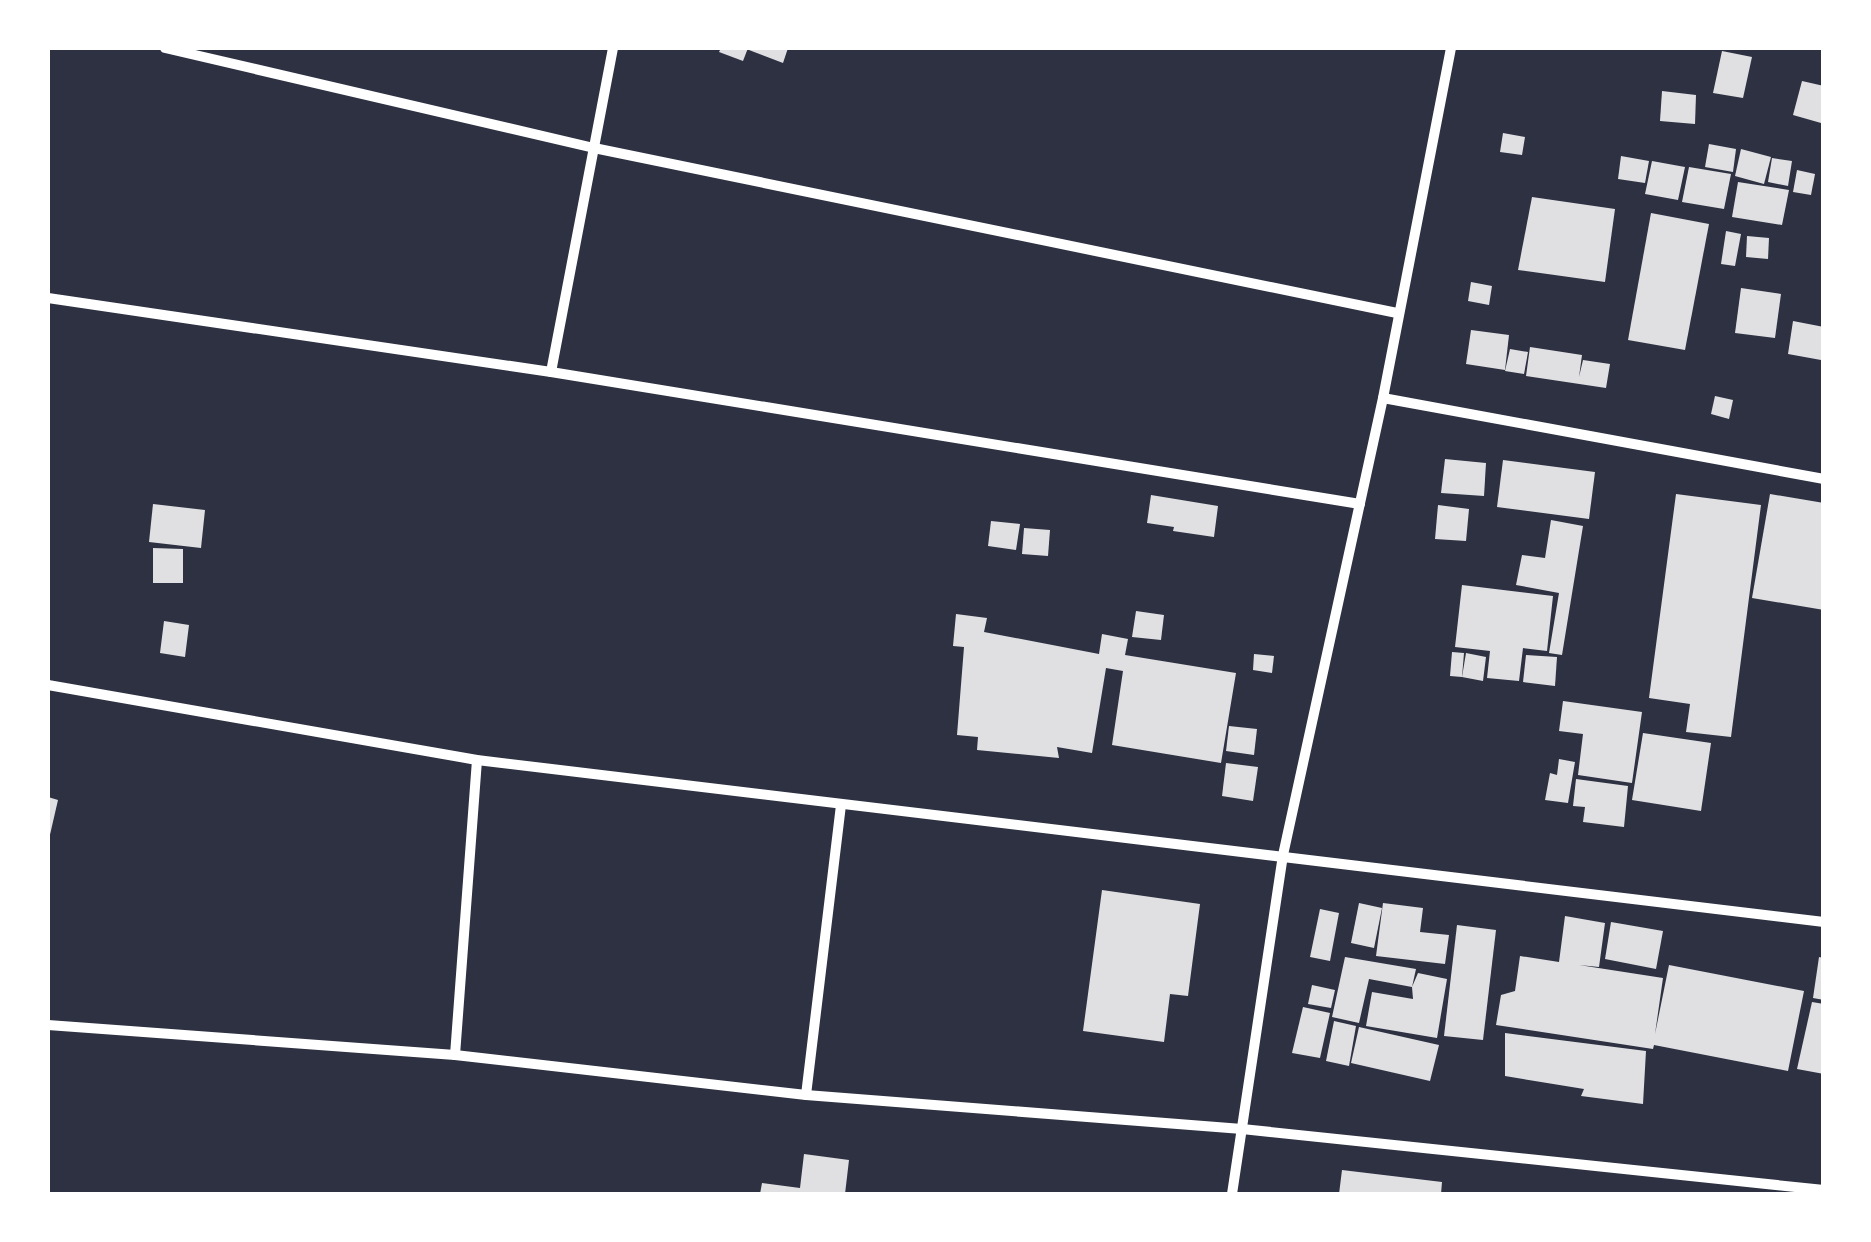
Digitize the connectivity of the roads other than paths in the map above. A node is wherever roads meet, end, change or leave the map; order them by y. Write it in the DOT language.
graph roads {
  1 [pos="166,48"];
  2 [pos="614,48"];
  3 [pos="1450,48"];
  4 [pos="594,148"];
  5 [pos="48,298"];
  6 [pos="1398,313"];
  7 [pos="550,372"];
  8 [pos="1384,398"];
  9 [pos="1824,479"];
  10 [pos="1360,504"];
  11 [pos="48,685"];
  12 [pos="477,760"];
  13 [pos="841,804"];
  14 [pos="1283,856"];
  15 [pos="1824,922"];
  16 [pos="48,1025"];
  17 [pos="455,1056"];
  18 [pos="806,1094"];
  19 [pos="1242,1129"];
  20 [pos="1824,1190"];
  21 [pos="1232,1194"];
  1 -- 4 [label="street"];
  2 -- 4 [label="street"];
  3 -- 6 [label="street"];
  4 -- 6 [label="street"];
  4 -- 7 [label="street"];
  5 -- 7 [label="street"];
  6 -- 8 [label="street"];
  7 -- 10 [label="street"];
  8 -- 9 [label="street"];
  8 -- 10 [label="street"];
  10 -- 14 [label="street"];
  11 -- 12 [label="street"];
  12 -- 13 [label="street"];
  12 -- 17 [label="street"];
  13 -- 14 [label="street"];
  13 -- 18 [label="street"];
  14 -- 15 [label="street"];
  14 -- 19 [label="street"];
  16 -- 17 [label="street"];
  17 -- 18 [label="street"];
  18 -- 19 [label="street"];
  19 -- 20 [label="street"];
  19 -- 21 [label="street"];
}
